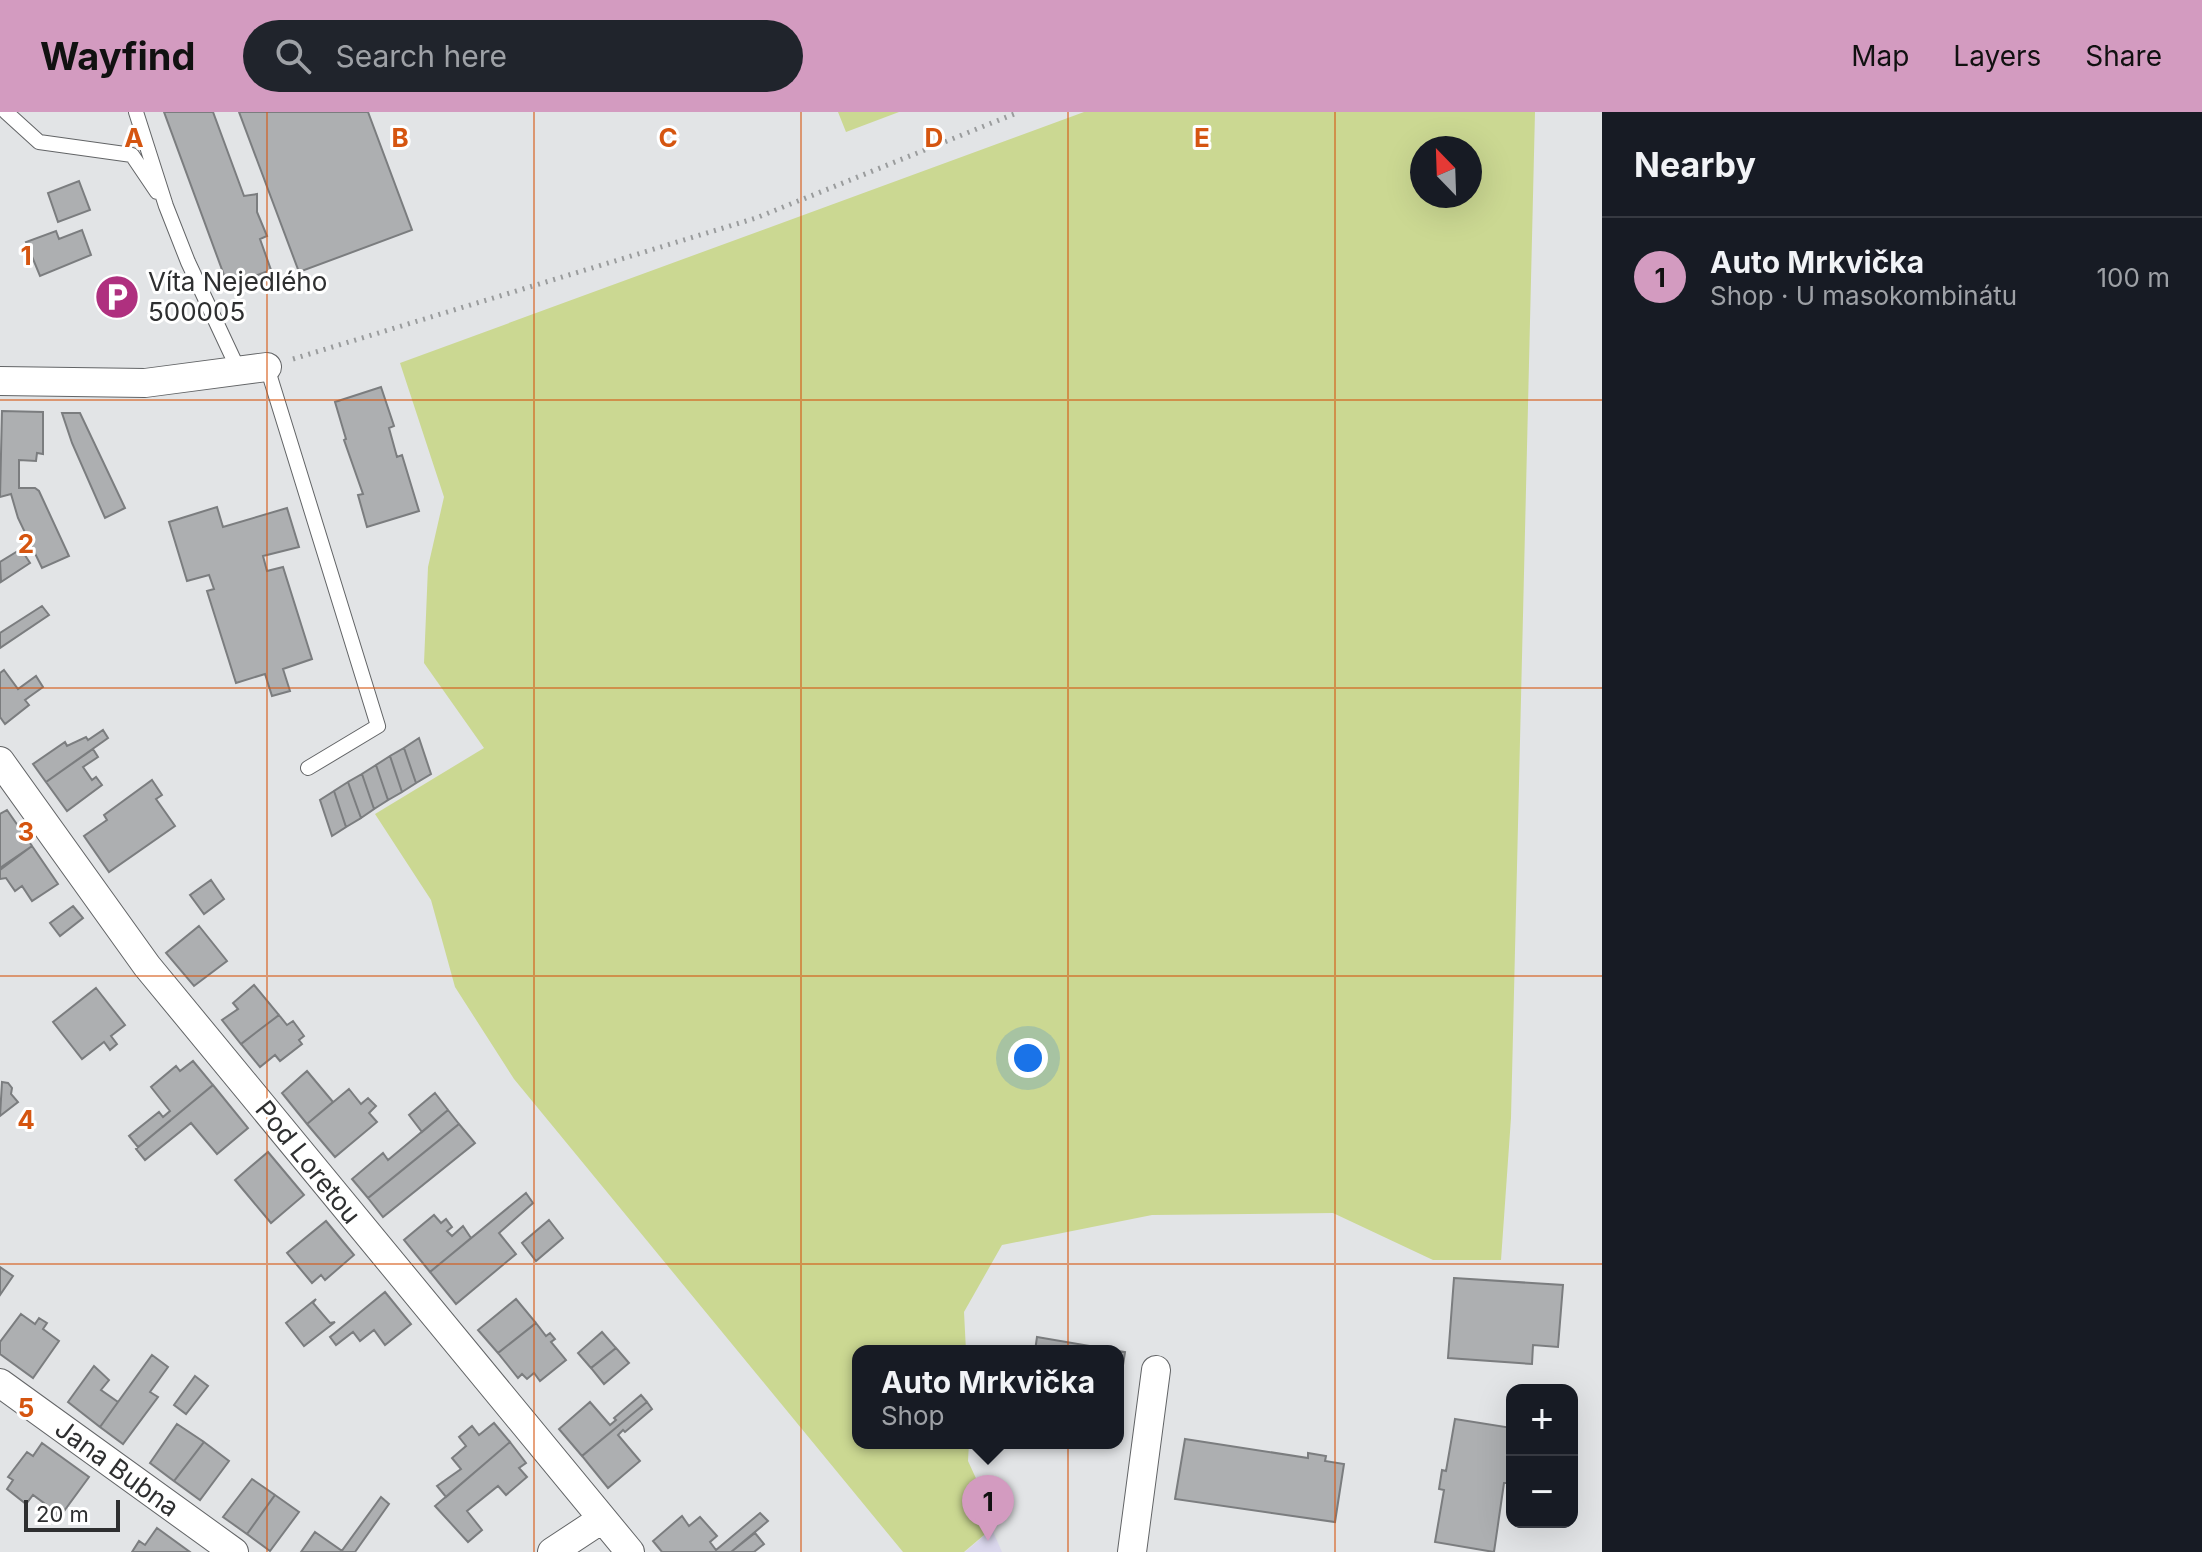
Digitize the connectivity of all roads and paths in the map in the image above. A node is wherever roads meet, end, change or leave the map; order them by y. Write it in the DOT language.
graph roads {
  1 [pos="6,112"];
  2 [pos="136,112"];
  3 [pos="1019,112"];
  4 [pos="166,206"];
  5 [pos="267,367"];
  6 [pos="239,371"];
  7 [pos="0,381"];
  8 [pos="0,761"];
  9 [pos="308,768"];
  10 [pos="1156,1370"];
  11 [pos="0,1383"];
  12 [pos="602,1519"];
  13 [pos="234,1552"];
  14 [pos="552,1552"];
  15 [pos="630,1552"];
  16 [pos="1132,1552"];
  1 -- 4 [label="lane"];
  2 -- 4 [label="lane"];
  3 -- 5 [label="path"];
  4 -- 6 [label="lane"];
  5 -- 6 [label="street"];
  5 -- 9 [label="lane"];
  6 -- 7 [label="street"];
  8 -- 12 [label="street, Pod Loretou"];
  10 -- 16 [label="street"];
  11 -- 13 [label="street, Jana Bubna"];
  12 -- 14 [label="street"];
  12 -- 15 [label="street, Pod Loretou"];
}
